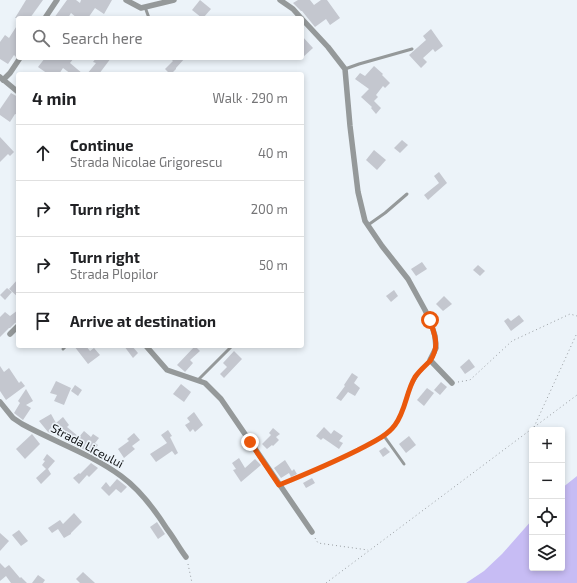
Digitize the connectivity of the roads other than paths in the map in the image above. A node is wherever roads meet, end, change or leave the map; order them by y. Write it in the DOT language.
graph roads {
  1 [pos="57,0"];
  2 [pos="126,0"];
  3 [pos="174,0"];
  4 [pos="280,0"];
  5 [pos="145,7"];
  6 [pos="46,16"];
  7 [pos="148,16"];
  8 [pos="300,16"];
  9 [pos="304,20"];
  10 [pos="412,49"];
  11 [pos="19,60"];
  12 [pos="345,69"];
  13 [pos="2,78"];
  14 [pos="16,90"];
  15 [pos="407,194"];
  16 [pos="368,225"];
  17 [pos="16,328"];
  18 [pos="10,334"];
  19 [pos="148,348"];
  20 [pos="230,348"];
  21 [pos="430,360"];
  22 [pos="198,380"];
  23 [pos="452,383"];
  24 [pos="0,402"];
  25 [pos="384,436"];
  26 [pos="404,464"];
  27 [pos="279,485"];
  28 [pos="312,532"];
  29 [pos="186,557"];
  1 -- 6 [label="street"];
  2 -- 5 [label="street"];
  3 -- 5 [label="street"];
  4 -- 8 [label="street"];
  5 -- 7 [label="lane"];
  9 -- 12 [label="street"];
  10 -- 12 [label="lane"];
  11 -- 13 [label="street"];
  12 -- 16 [label="street"];
  13 -- 14 [label="street"];
  15 -- 16 [label="lane"];
  16 -- 21 [label="street"];
  17 -- 18 [label="street"];
  19 -- 22 [label="street"];
  20 -- 22 [label="lane"];
  21 -- 23 [label="street"];
  21 -- 25 [label="lane"];
  22 -- 27 [label="street"];
  24 -- 29 [label="street, Strada Liceului"];
  25 -- 26 [label="lane"];
  25 -- 27 [label="lane"];
  27 -- 28 [label="street"];
}
